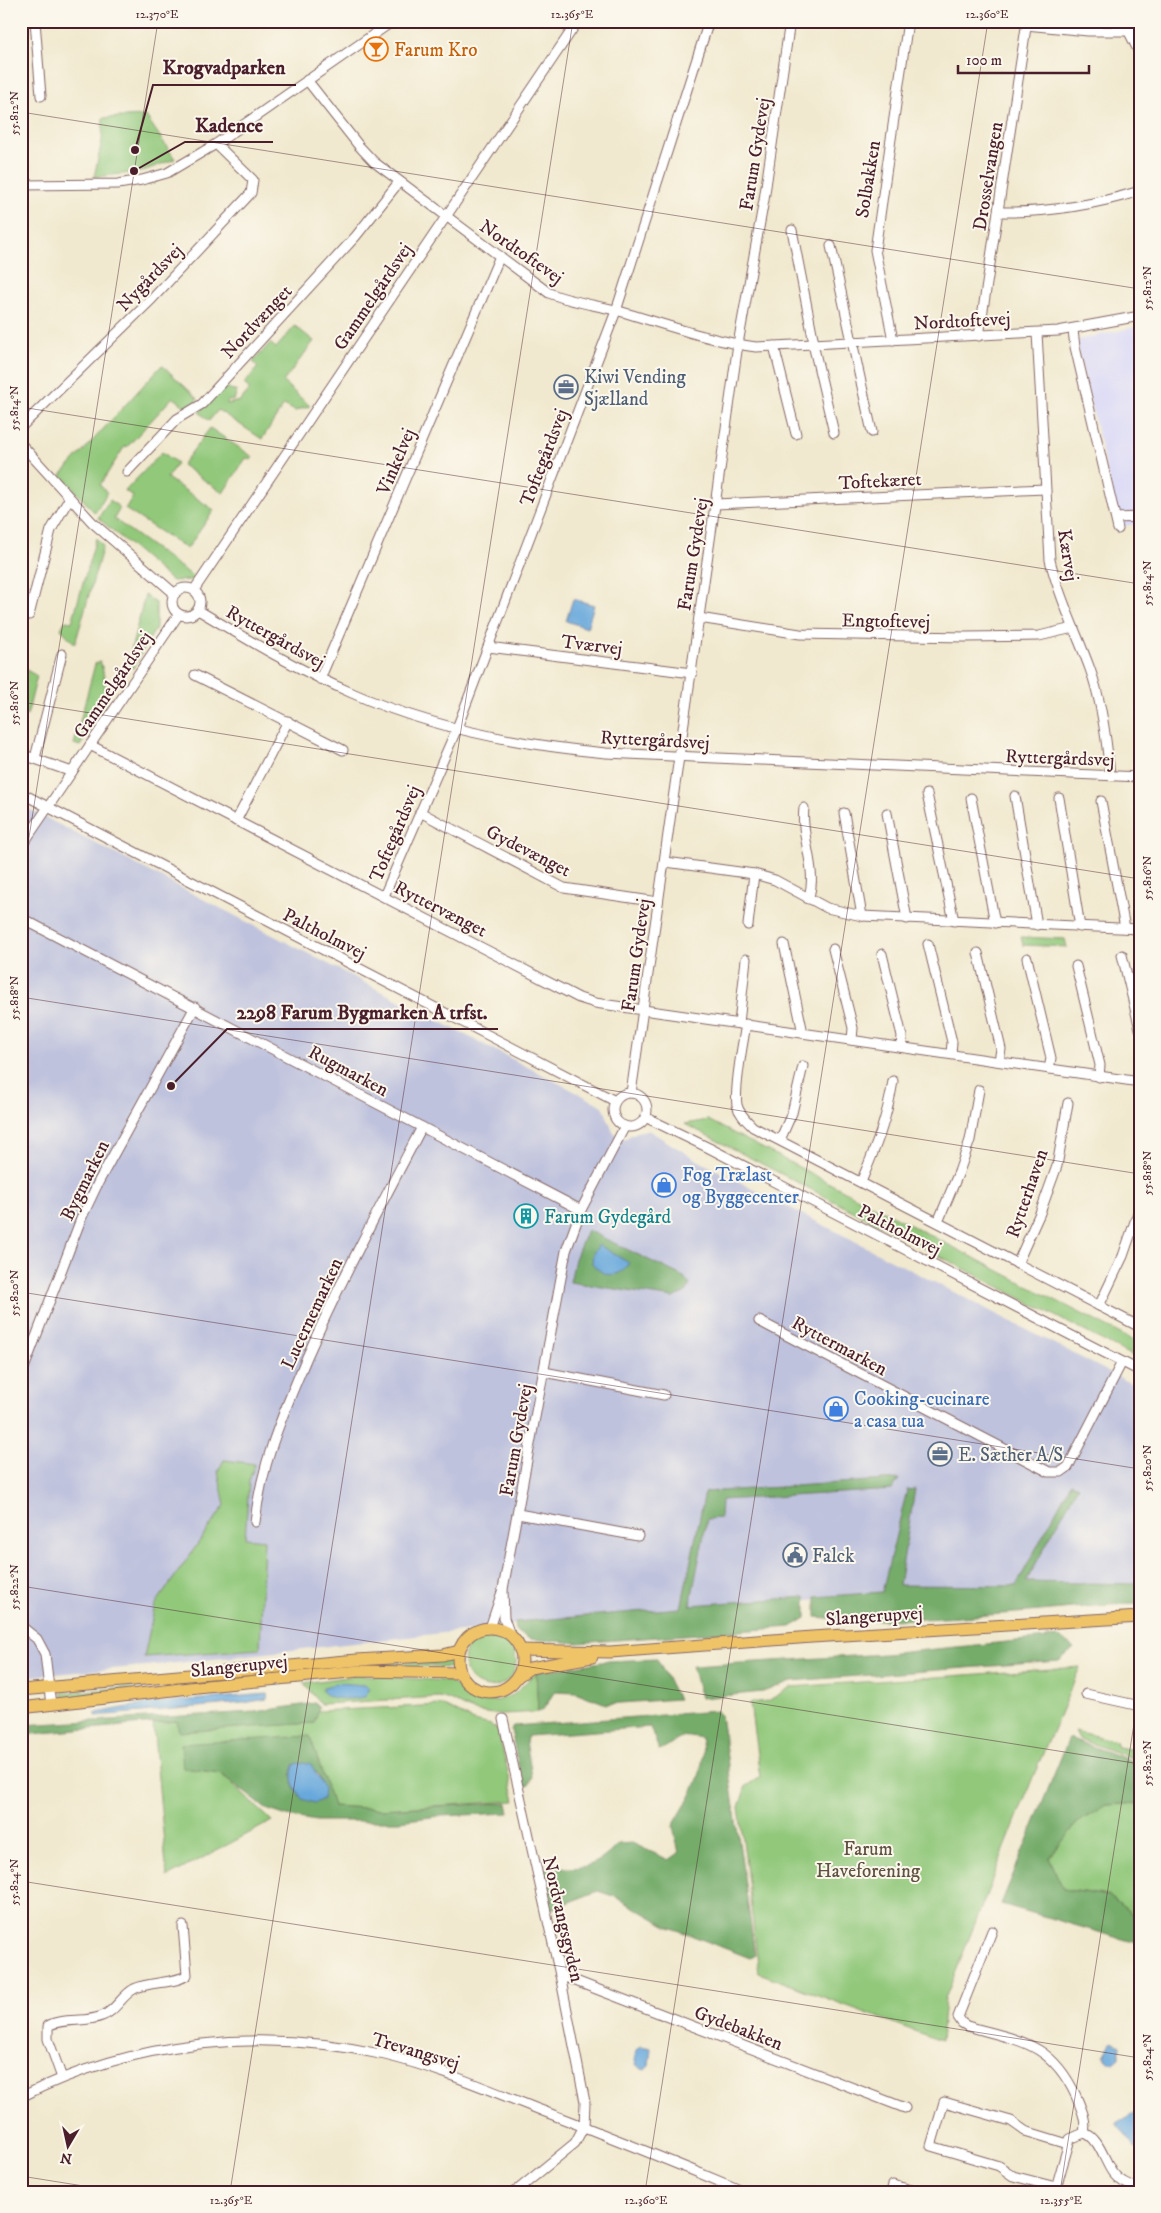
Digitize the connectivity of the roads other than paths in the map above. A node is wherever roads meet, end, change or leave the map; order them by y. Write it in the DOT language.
graph roads {
  1 [pos="36,21"];
  2 [pos="392,21"];
  3 [pos="578,21"];
  4 [pos="709,21"];
  5 [pos="790,21"];
  6 [pos="908,21"];
  7 [pos="1027,23"];
  8 [pos="1140,31"];
  9 [pos="1129,32"];
  10 [pos="1140,54"];
  11 [pos="307,80"];
  12 [pos="41,96"];
  13 [pos="216,144"];
  14 [pos="399,182"];
  15 [pos="21,185"];
  16 [pos="1140,191"];
  17 [pos="998,212"];
  18 [pos="446,216"];
  19 [pos="792,230"];
  20 [pos="831,246"];
  21 [pos="500,256"];
  22 [pos="616,311"];
  23 [pos="1140,316"];
  24 [pos="1073,330"];
  25 [pos="1037,333"];
  26 [pos="979,336"];
  27 [pos="893,340"];
  28 [pos="852,342"];
  29 [pos="738,344"];
  30 [pos="814,344"];
  31 [pos="774,346"];
  32 [pos="21,427"];
  33 [pos="872,432"];
  34 [pos="834,433"];
  35 [pos="796,434"];
  36 [pos="21,444"];
  37 [pos="127,472"];
  38 [pos="1045,489"];
  39 [pos="69,499"];
  40 [pos="716,504"];
  41 [pos="1140,517"];
  42 [pos="1116,518"];
  43 [pos="1118,529"];
  44 [pos="194,590"];
  45 [pos="175,594"];
  46 [pos="198,610"];
  47 [pos="178,614"];
  48 [pos="29,615"];
  49 [pos="699,618"];
  50 [pos="1073,628"];
  51 [pos="488,647"];
  52 [pos="62,654"];
  53 [pos="692,673"];
  54 [pos="195,675"];
  55 [pos="320,679"];
  56 [pos="288,721"];
  57 [pos="456,728"];
  58 [pos="90,745"];
  59 [pos="343,750"];
  60 [pos="21,754"];
  61 [pos="680,756"];
  62 [pos="35,758"];
  63 [pos="72,772"];
  64 [pos="1110,775"];
  65 [pos="1140,776"];
  66 [pos="21,793"];
  67 [pos="927,794"];
  68 [pos="1014,796"];
  69 [pos="970,798"];
  70 [pos="1059,798"];
  71 [pos="1101,801"];
  72 [pos="48,808"];
  73 [pos="804,808"];
  74 [pos="420,812"];
  75 [pos="844,813"];
  76 [pos="887,813"];
  77 [pos="236,821"];
  78 [pos="21,847"];
  79 [pos="666,862"];
  80 [pos="754,874"];
  81 [pos="384,896"];
  82 [pos="808,899"];
  83 [pos="658,902"];
  84 [pos="862,916"];
  85 [pos="21,918"];
  86 [pos="906,919"];
  87 [pos="954,921"];
  88 [pos="995,923"];
  89 [pos="748,925"];
  90 [pos="1037,925"];
  91 [pos="1080,926"];
  92 [pos="1125,928"];
  93 [pos="1140,929"];
  94 [pos="784,944"];
  95 [pos="928,944"];
  96 [pos="834,949"];
  97 [pos="978,953"];
  98 [pos="882,954"];
  99 [pos="1122,955"];
  100 [pos="1027,958"];
  101 [pos="746,959"];
  102 [pos="1076,966"];
  103 [pos="195,1007"];
  104 [pos="644,1009"];
  105 [pos="743,1023"];
  106 [pos="1140,1029"];
  107 [pos="803,1033"];
  108 [pos="852,1040"];
  109 [pos="901,1047"];
  110 [pos="951,1054"];
  111 [pos="1000,1061"];
  112 [pos="803,1066"];
  113 [pos="1049,1070"];
  114 [pos="1099,1077"];
  115 [pos="893,1081"];
  116 [pos="1140,1082"];
  117 [pos="979,1090"];
  118 [pos="631,1093"];
  119 [pos="615,1101"];
  120 [pos="1068,1103"];
  121 [pos="645,1117"];
  122 [pos="422,1126"];
  123 [pos="625,1126"];
  124 [pos="780,1140"];
  125 [pos="861,1182"];
  126 [pos="1140,1207"];
  127 [pos="581,1210"];
  128 [pos="938,1222"];
  129 [pos="1018,1264"];
  130 [pos="1100,1306"];
  131 [pos="759,1320"];
  132 [pos="1140,1327"];
  133 [pos="1122,1362"];
  134 [pos="1140,1371"];
  135 [pos="544,1372"];
  136 [pos="21,1376"];
  137 [pos="664,1396"];
  138 [pos="518,1514"];
  139 [pos="256,1522"];
  140 [pos="638,1536"];
  141 [pos="503,1589"];
  142 [pos="1140,1617"];
  143 [pos="21,1626"];
  144 [pos="490,1628"];
  145 [pos="510,1635"];
  146 [pos="520,1650"];
  147 [pos="459,1651"];
  148 [pos="610,1652"];
  149 [pos="460,1673"];
  150 [pos="517,1676"];
  151 [pos="49,1688"];
  152 [pos="21,1690"];
  153 [pos="1086,1694"];
  154 [pos="51,1705"];
  155 [pos="1140,1706"];
  156 [pos="21,1708"];
  157 [pos="503,1719"];
  158 [pos="183,1926"];
  159 [pos="992,1931"];
  160 [pos="560,1975"];
  161 [pos="62,2078"];
  162 [pos="21,2097"];
  163 [pos="906,2108"];
  164 [pos="584,2126"];
  165 [pos="1084,2133"];
  166 [pos="1068,2144"];
  167 [pos="1140,2189"];
  168 [pos="1055,2190"];
  169 [pos="515,2192"];
  170 [pos="745,2192"];
  171 [pos="891,2192"];
  172 [pos="919,2192"];
  1 -- 12 [label="street"];
  2 -- 11 [label="street"];
  3 -- 18 [label="street, Gammelgårdsvej"];
  4 -- 22 [label="street, Toftegårdsvej"];
  5 -- 29 [label="street, Farum Gydevej"];
  6 -- 27 [label="street, Solbakken"];
  7 -- 9 [label="street"];
  7 -- 17 [label="street, Drosselvangen"];
  8 -- 9 [label="street"];
  9 -- 10 [label="street"];
  11 -- 13 [label="street"];
  11 -- 14 [label="street, Nordtoftevej"];
  13 -- 15 [label="street"];
  13 -- 32 [label="street, Nygårdsvej"];
  14 -- 18 [label="street, Nordtoftevej"];
  14 -- 37 [label="street, Nordvænget"];
  16 -- 17 [label="street"];
  17 -- 26 [label="street, Drosselvangen"];
  18 -- 21 [label="street, Nordtoftevej"];
  18 -- 44 [label="street, Gammelgårdsvej"];
  19 -- 30 [label="street"];
  20 -- 28 [label="street"];
  21 -- 22 [label="street, Nordtoftevej"];
  21 -- 55 [label="street, Vinkelvej"];
  22 -- 29 [label="street, Nordtoftevej"];
  22 -- 51 [label="street, Toftegårdsvej"];
  23 -- 24 [label="street, Nordtoftevej"];
  24 -- 25 [label="street, Nordtoftevej"];
  24 -- 42 [label="street"];
  25 -- 26 [label="street, Nordtoftevej"];
  25 -- 38 [label="street, Kærvej"];
  26 -- 27 [label="street, Nordtoftevej"];
  27 -- 28 [label="street, Nordtoftevej"];
  28 -- 30 [label="street, Nordtoftevej"];
  28 -- 33 [label="street"];
  29 -- 31 [label="street, Nordtoftevej"];
  29 -- 40 [label="street, Farum Gydevej"];
  30 -- 31 [label="street, Nordtoftevej"];
  30 -- 34 [label="street"];
  31 -- 35 [label="street"];
  36 -- 39 [label="street"];
  38 -- 40 [label="street, Toftekæret"];
  38 -- 50 [label="street, Kærvej"];
  39 -- 45 [label="street"];
  39 -- 48 [label="street"];
  40 -- 49 [label="street, Farum Gydevej"];
  41 -- 42 [label="street"];
  42 -- 43 [label="street"];
  44 -- 45 [label="street"];
  44 -- 46 [label="street"];
  45 -- 47 [label="street"];
  46 -- 47 [label="street"];
  46 -- 55 [label="street, Ryttergårdsvej"];
  47 -- 58 [label="street, Gammelgårdsvej"];
  49 -- 50 [label="street, Engtoftevej"];
  49 -- 53 [label="street, Farum Gydevej"];
  50 -- 64 [label="street, Kærvej"];
  51 -- 53 [label="street, Tværvej"];
  51 -- 57 [label="street, Toftegårdsvej"];
  52 -- 62 [label="street, Gammelgårdsvej"];
  53 -- 61 [label="street, Farum Gydevej"];
  54 -- 56 [label="street"];
  55 -- 57 [label="street, Ryttergårdsvej"];
  56 -- 59 [label="street"];
  56 -- 77 [label="street"];
  57 -- 61 [label="street, Ryttergårdsvej"];
  57 -- 74 [label="street, Toftegårdsvej"];
  58 -- 63 [label="street, Gammelgårdsvej"];
  58 -- 77 [label="street, Ryttervænget"];
  60 -- 62 [label="street"];
  61 -- 64 [label="street, Ryttergårdsvej"];
  61 -- 79 [label="street, Farum Gydevej"];
  62 -- 63 [label="street"];
  63 -- 72 [label="street, Gammelgårdsvej"];
  64 -- 65 [label="street, Ryttergårdsvej"];
  66 -- 72 [label="street, Paltholmvej"];
  67 -- 87 [label="street"];
  68 -- 90 [label="street"];
  69 -- 88 [label="street"];
  70 -- 91 [label="street"];
  71 -- 92 [label="street"];
  72 -- 78 [label="street, Gammelgårdsvej"];
  72 -- 119 [label="street, Paltholmvej"];
  73 -- 82 [label="street"];
  74 -- 81 [label="street, Toftegårdsvej"];
  74 -- 83 [label="street, Gydevænget"];
  75 -- 84 [label="street"];
  76 -- 86 [label="street"];
  77 -- 81 [label="street, Ryttervænget"];
  79 -- 80 [label="street"];
  79 -- 83 [label="street, Farum Gydevej"];
  80 -- 82 [label="street"];
  80 -- 89 [label="street"];
  81 -- 104 [label="street, Ryttervænget"];
  82 -- 84 [label="street"];
  83 -- 104 [label="street, Farum Gydevej"];
  84 -- 86 [label="street"];
  85 -- 103 [label="street, Rugmarken"];
  86 -- 87 [label="street"];
  87 -- 88 [label="street"];
  88 -- 90 [label="street"];
  90 -- 91 [label="street"];
  91 -- 92 [label="street"];
  92 -- 93 [label="street"];
  94 -- 107 [label="street"];
  95 -- 110 [label="street"];
  96 -- 108 [label="street"];
  97 -- 111 [label="street"];
  98 -- 109 [label="street"];
  99 -- 106 [label="street"];
  100 -- 113 [label="street"];
  101 -- 105 [label="street"];
  102 -- 114 [label="street"];
  103 -- 122 [label="street, Rugmarken"];
  103 -- 136 [label="street, Bygmarken"];
  104 -- 105 [label="street, Ryttervænget"];
  104 -- 118 [label="street, Farum Gydevej"];
  105 -- 107 [label="street, Ryttervænget"];
  105 -- 124 [label="street, Rytterhaven"];
  107 -- 108 [label="street, Ryttervænget"];
  108 -- 109 [label="street, Ryttervænget"];
  109 -- 110 [label="street, Ryttervænget"];
  110 -- 111 [label="street, Ryttervænget"];
  111 -- 113 [label="street, Ryttervænget"];
  112 -- 124 [label="street"];
  113 -- 114 [label="street, Ryttervænget"];
  114 -- 116 [label="street, Ryttervænget"];
  115 -- 125 [label="street"];
  117 -- 128 [label="street"];
  118 -- 119 [label="street"];
  118 -- 121 [label="street"];
  119 -- 123 [label="street"];
  120 -- 129 [label="street, Rytterhaven"];
  121 -- 123 [label="street"];
  121 -- 133 [label="street, Paltholmvej"];
  122 -- 127 [label="street, Rugmarken"];
  122 -- 139 [label="street, Lucernemarken"];
  123 -- 127 [label="street, Farum Gydevej"];
  124 -- 125 [label="street, Rytterhaven"];
  125 -- 128 [label="street, Rytterhaven"];
  126 -- 130 [label="street"];
  127 -- 135 [label="street, Farum Gydevej"];
  128 -- 129 [label="street, Rytterhaven"];
  129 -- 130 [label="street, Rytterhaven"];
  130 -- 132 [label="street, Rytterhaven"];
  131 -- 133 [label="street, Ryttermarken"];
  133 -- 134 [label="street, Paltholmvej"];
  135 -- 137 [label="street, Farum Gydevej"];
  135 -- 138 [label="street, Farum Gydevej"];
  138 -- 140 [label="street, Farum Gydevej"];
  138 -- 141 [label="street, Farum Gydevej"];
  141 -- 144 [label="street, Farum Gydevej"];
  141 -- 145 [label="street, Farum Gydevej"];
  142 -- 148 [label="main road, Slangerupvej"];
  143 -- 151 [label="street"];
  144 -- 145 [label="main road"];
  144 -- 147 [label="main road"];
  145 -- 146 [label="main road"];
  146 -- 148 [label="main road, Slangerupvej"];
  146 -- 150 [label="main road"];
  147 -- 149 [label="main road"];
  147 -- 151 [label="main road, Slangerupvej"];
  148 -- 150 [label="main road, Slangerupvej"];
  149 -- 150 [label="main road"];
  149 -- 154 [label="main road, Slangerupvej"];
  151 -- 152 [label="main road, Slangerupvej"];
  151 -- 154 [label="street"];
  153 -- 155 [label="street"];
  154 -- 156 [label="main road, Slangerupvej"];
  157 -- 160 [label="street, Nordvangsgyden"];
  158 -- 161 [label="street"];
  159 -- 165 [label="street"];
  160 -- 163 [label="street, Gydebakken"];
  160 -- 164 [label="street, Nordvangsgyden"];
  161 -- 162 [label="street, Trevangsvej"];
  161 -- 164 [label="street, Trevangsvej"];
  164 -- 169 [label="street"];
  164 -- 170 [label="street, Trevangsvej"];
  165 -- 166 [label="street"];
  165 -- 167 [label="street"];
  166 -- 168 [label="street"];
  166 -- 168 [label="street"];
  171 -- 172 [label="street"];
}
